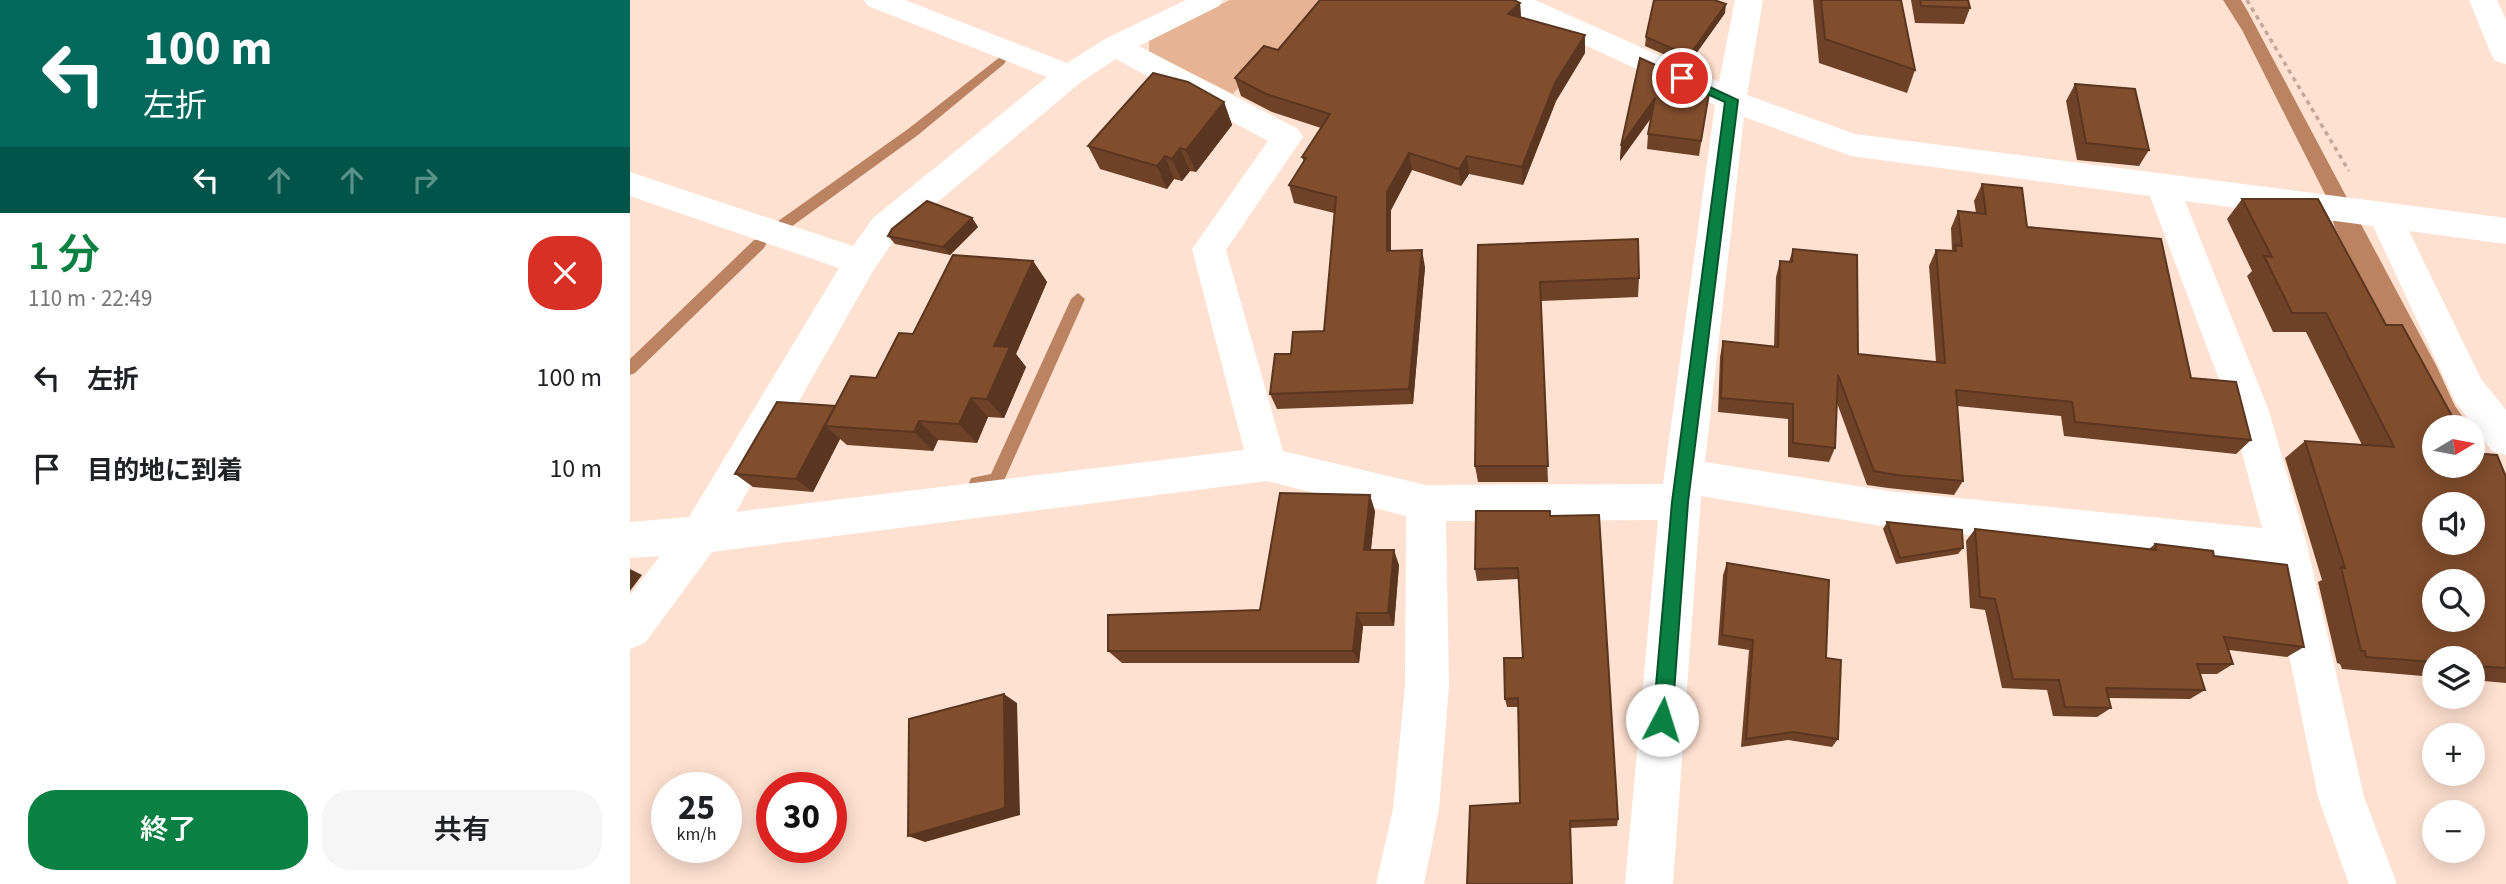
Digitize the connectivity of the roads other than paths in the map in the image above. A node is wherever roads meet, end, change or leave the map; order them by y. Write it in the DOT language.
graph roads {
  1 [pos="878,0"];
  2 [pos="1209,0"];
  3 [pos="1510,0"];
  4 [pos="1749,0"];
  5 [pos="2483,0"];
  6 [pos="1115,46"];
  7 [pos="2506,54"];
  8 [pos="1070,75"];
  9 [pos="1731,100"];
  10 [pos="630,184"];
  11 [pos="2163,187"];
  12 [pos="2374,214"];
  13 [pos="2506,231"];
  14 [pos="861,262"];
  15 [pos="2506,439"];
  16 [pos="1267,464"];
  17 [pos="1682,489"];
  18 [pos="1426,503"];
  19 [pos="701,535"];
  20 [pos="630,540"];
  21 [pos="2288,549"];
  22 [pos="630,629"];
  23 [pos="1400,884"];
  24 [pos="1649,884"];
  25 [pos="2373,884"];
  1 -- 8 [label="street"];
  2 -- 6 [label="street"];
  3 -- 9 [label="street"];
  4 -- 9 [label="street"];
  5 -- 7 [label="street"];
  6 -- 8 [label="street"];
  6 -- 16 [label="street"];
  8 -- 14 [label="street"];
  9 -- 11 [label="street"];
  9 -- 17 [label="street"];
  10 -- 14 [label="street"];
  11 -- 12 [label="street"];
  11 -- 21 [label="street"];
  12 -- 13 [label="street"];
  12 -- 15 [label="street"];
  14 -- 19 [label="street"];
  16 -- 18 [label="street"];
  16 -- 19 [label="street"];
  17 -- 18 [label="street"];
  17 -- 21 [label="street"];
  17 -- 24 [label="street"];
  18 -- 23 [label="street"];
  19 -- 20 [label="street"];
  19 -- 22 [label="street"];
  21 -- 25 [label="street"];
}
